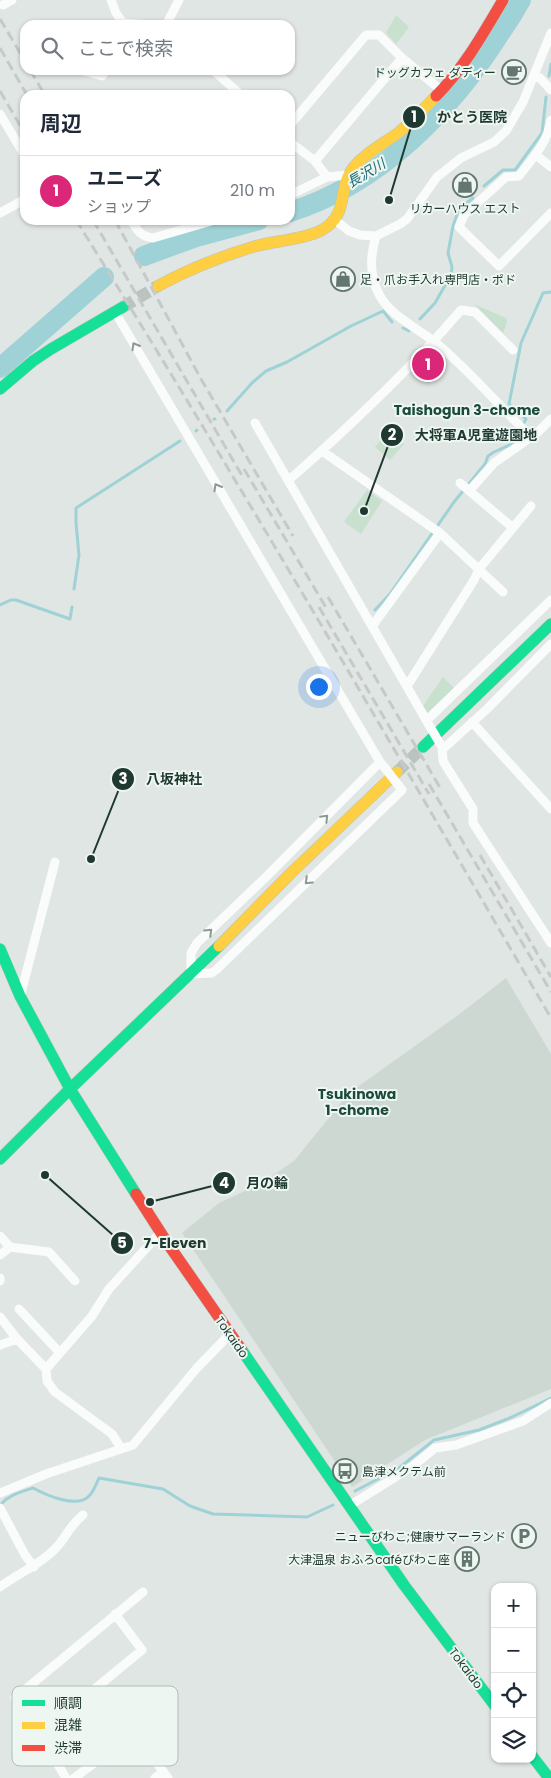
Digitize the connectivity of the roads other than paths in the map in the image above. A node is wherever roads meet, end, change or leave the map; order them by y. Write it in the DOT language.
graph roads {
  1 [pos="12,0"];
  2 [pos="111,0"];
  3 [pos="179,0"];
  4 [pos="503,0"];
  5 [pos="4,5"];
  6 [pos="120,20"];
  7 [pos="169,20"];
  8 [pos="551,33"];
  9 [pos="548,49"];
  10 [pos="402,58"];
  11 [pos="218,75"];
  12 [pos="534,76"];
  13 [pos="235,90"];
  14 [pos="441,90"];
  15 [pos="551,90"];
  16 [pos="0,114"];
  17 [pos="295,119"];
  18 [pos="551,120"];
  19 [pos="295,146"];
  20 [pos="20,148"];
  21 [pos="536,155"];
  22 [pos="315,161"];
  23 [pos="551,167"];
  24 [pos="348,175"];
  25 [pos="327,177"];
  26 [pos="295,193"];
  27 [pos="20,202"];
  28 [pos="0,213"];
  29 [pos="551,214"];
  30 [pos="335,220"];
  31 [pos="134,225"];
  32 [pos="198,225"];
  33 [pos="376,236"];
  34 [pos="158,286"];
  35 [pos="119,309"];
  36 [pos="434,341"];
  37 [pos="513,350"];
  38 [pos="0,389"];
  39 [pos="551,419"];
  40 [pos="255,423"];
  41 [pos="519,426"];
  42 [pos="322,451"];
  43 [pos="289,480"];
  44 [pos="460,483"];
  45 [pos="469,491"];
  46 [pos="531,506"];
  47 [pos="512,528"];
  48 [pos="440,532"];
  49 [pos="479,569"];
  50 [pos="503,592"];
  51 [pos="551,600"];
  52 [pos="551,624"];
  53 [pos="373,626"];
  54 [pos="551,644"];
  55 [pos="407,686"];
  56 [pos="428,722"];
  57 [pos="472,722"];
  58 [pos="423,747"];
  59 [pos="442,748"];
  60 [pos="383,765"];
  61 [pos="397,772"];
  62 [pos="551,809"];
  63 [pos="55,862"];
  64 [pos="551,943"];
  65 [pos="0,949"];
  66 [pos="191,974"];
  67 [pos="20,996"];
  68 [pos="70,1089"];
  69 [pos="0,1159"];
  70 [pos="160,1232"];
  71 [pos="0,1236"];
  72 [pos="10,1247"];
  73 [pos="0,1255"];
  74 [pos="76,1281"];
  75 [pos="100,1303"];
  76 [pos="19,1309"];
  77 [pos="108,1309"];
  78 [pos="0,1317"];
  79 [pos="230,1334"];
  80 [pos="17,1339"];
  81 [pos="0,1346"];
  82 [pos="60,1353"];
  83 [pos="46,1370"];
  84 [pos="551,1403"];
  85 [pos="121,1448"];
  86 [pos="0,1493"];
  87 [pos="349,1506"];
  88 [pos="2,1510"];
  89 [pos="82,1515"];
  90 [pos="34,1567"];
  91 [pos="0,1587"];
  92 [pos="143,1592"];
  93 [pos="115,1614"];
  94 [pos="29,1686"];
  95 [pos="99,1686"];
  96 [pos="491,1701"];
  97 [pos="536,1761"];
  98 [pos="59,1766"];
  99 [pos="90,1766"];
  100 [pos="166,1775"];
  101 [pos="66,1778"];
  102 [pos="74,1778"];
  103 [pos="155,1778"];
  104 [pos="549,1778"];
  1 -- 5 [label="street"];
  2 -- 6 [label="street"];
  3 -- 7 [label="street"];
  4 -- 14 [label="main road"];
  8 -- 9 [label="street"];
  9 -- 12 [label="street"];
  10 -- 14 [label="street"];
  10 -- 17 [label="street"];
  10 -- 22 [label="street"];
  11 -- 13 [label="street"];
  12 -- 15 [label="street"];
  12 -- 33 [label="street"];
  14 -- 24 [label="main road"];
  16 -- 20 [label="street"];
  18 -- 21 [label="street"];
  19 -- 22 [label="street"];
  21 -- 23 [label="street"];
  21 -- 29 [label="street"];
  22 -- 25 [label="street"];
  24 -- 25 [label="street"];
  24 -- 30 [label="main road"];
  25 -- 26 [label="street"];
  27 -- 28 [label="street"];
  30 -- 33 [label="street"];
  30 -- 34 [label="main road"];
  31 -- 32 [label="street"];
  33 -- 36 [label="street"];
  35 -- 38 [label="main road"];
  60 -- 35 [label="street, one-way"];
  36 -- 37 [label="street"];
  36 -- 41 [label="street"];
  36 -- 42 [label="street"];
  39 -- 45 [label="street"];
  40 -- 43 [label="street"];
  42 -- 43 [label="street"];
  42 -- 48 [label="street"];
  43 -- 53 [label="street"];
  44 -- 45 [label="street"];
  45 -- 47 [label="street"];
  46 -- 47 [label="street"];
  47 -- 49 [label="street"];
  48 -- 49 [label="street"];
  48 -- 53 [label="street"];
  49 -- 50 [label="street"];
  49 -- 55 [label="street"];
  51 -- 56 [label="street"];
  52 -- 58 [label="main road"];
  53 -- 55 [label="street"];
  54 -- 57 [label="street"];
  55 -- 56 [label="street"];
  56 -- 59 [label="street, bridge"];
  57 -- 59 [label="street"];
  57 -- 62 [label="street"];
  59 -- 64 [label="street"];
  66 -- 60 [label="street, one-way"];
  60 -- 66 [label="street, one-way, bridge"];
  61 -- 66 [label="main road"];
  63 -- 67 [label="street"];
  65 -- 67 [label="main road, Tokaido"];
  66 -- 68 [label="main road"];
  67 -- 68 [label="main road, Tokaido"];
  68 -- 69 [label="main road"];
  68 -- 70 [label="main road, Tokaido"];
  70 -- 75 [label="street"];
  70 -- 79 [label="main road, Tokaido"];
  71 -- 72 [label="street"];
  72 -- 73 [label="street"];
  72 -- 74 [label="street"];
  75 -- 77 [label="street"];
  75 -- 82 [label="street"];
  76 -- 82 [label="street"];
  78 -- 80 [label="street"];
  79 -- 85 [label="street"];
  79 -- 87 [label="main road, Tokaido"];
  80 -- 81 [label="street"];
  80 -- 83 [label="street"];
  82 -- 83 [label="street"];
  83 -- 85 [label="street"];
  84 -- 87 [label="street"];
  85 -- 86 [label="street"];
  87 -- 96 [label="main road, Tokaido"];
  88 -- 90 [label="street"];
  89 -- 90 [label="street"];
  90 -- 91 [label="street"];
  92 -- 93 [label="street"];
  93 -- 94 [label="street"];
  93 -- 95 [label="street"];
  97 -- 104 [label="main road"];
  98 -- 101 [label="street"];
  99 -- 102 [label="street"];
  100 -- 103 [label="street"];
}
